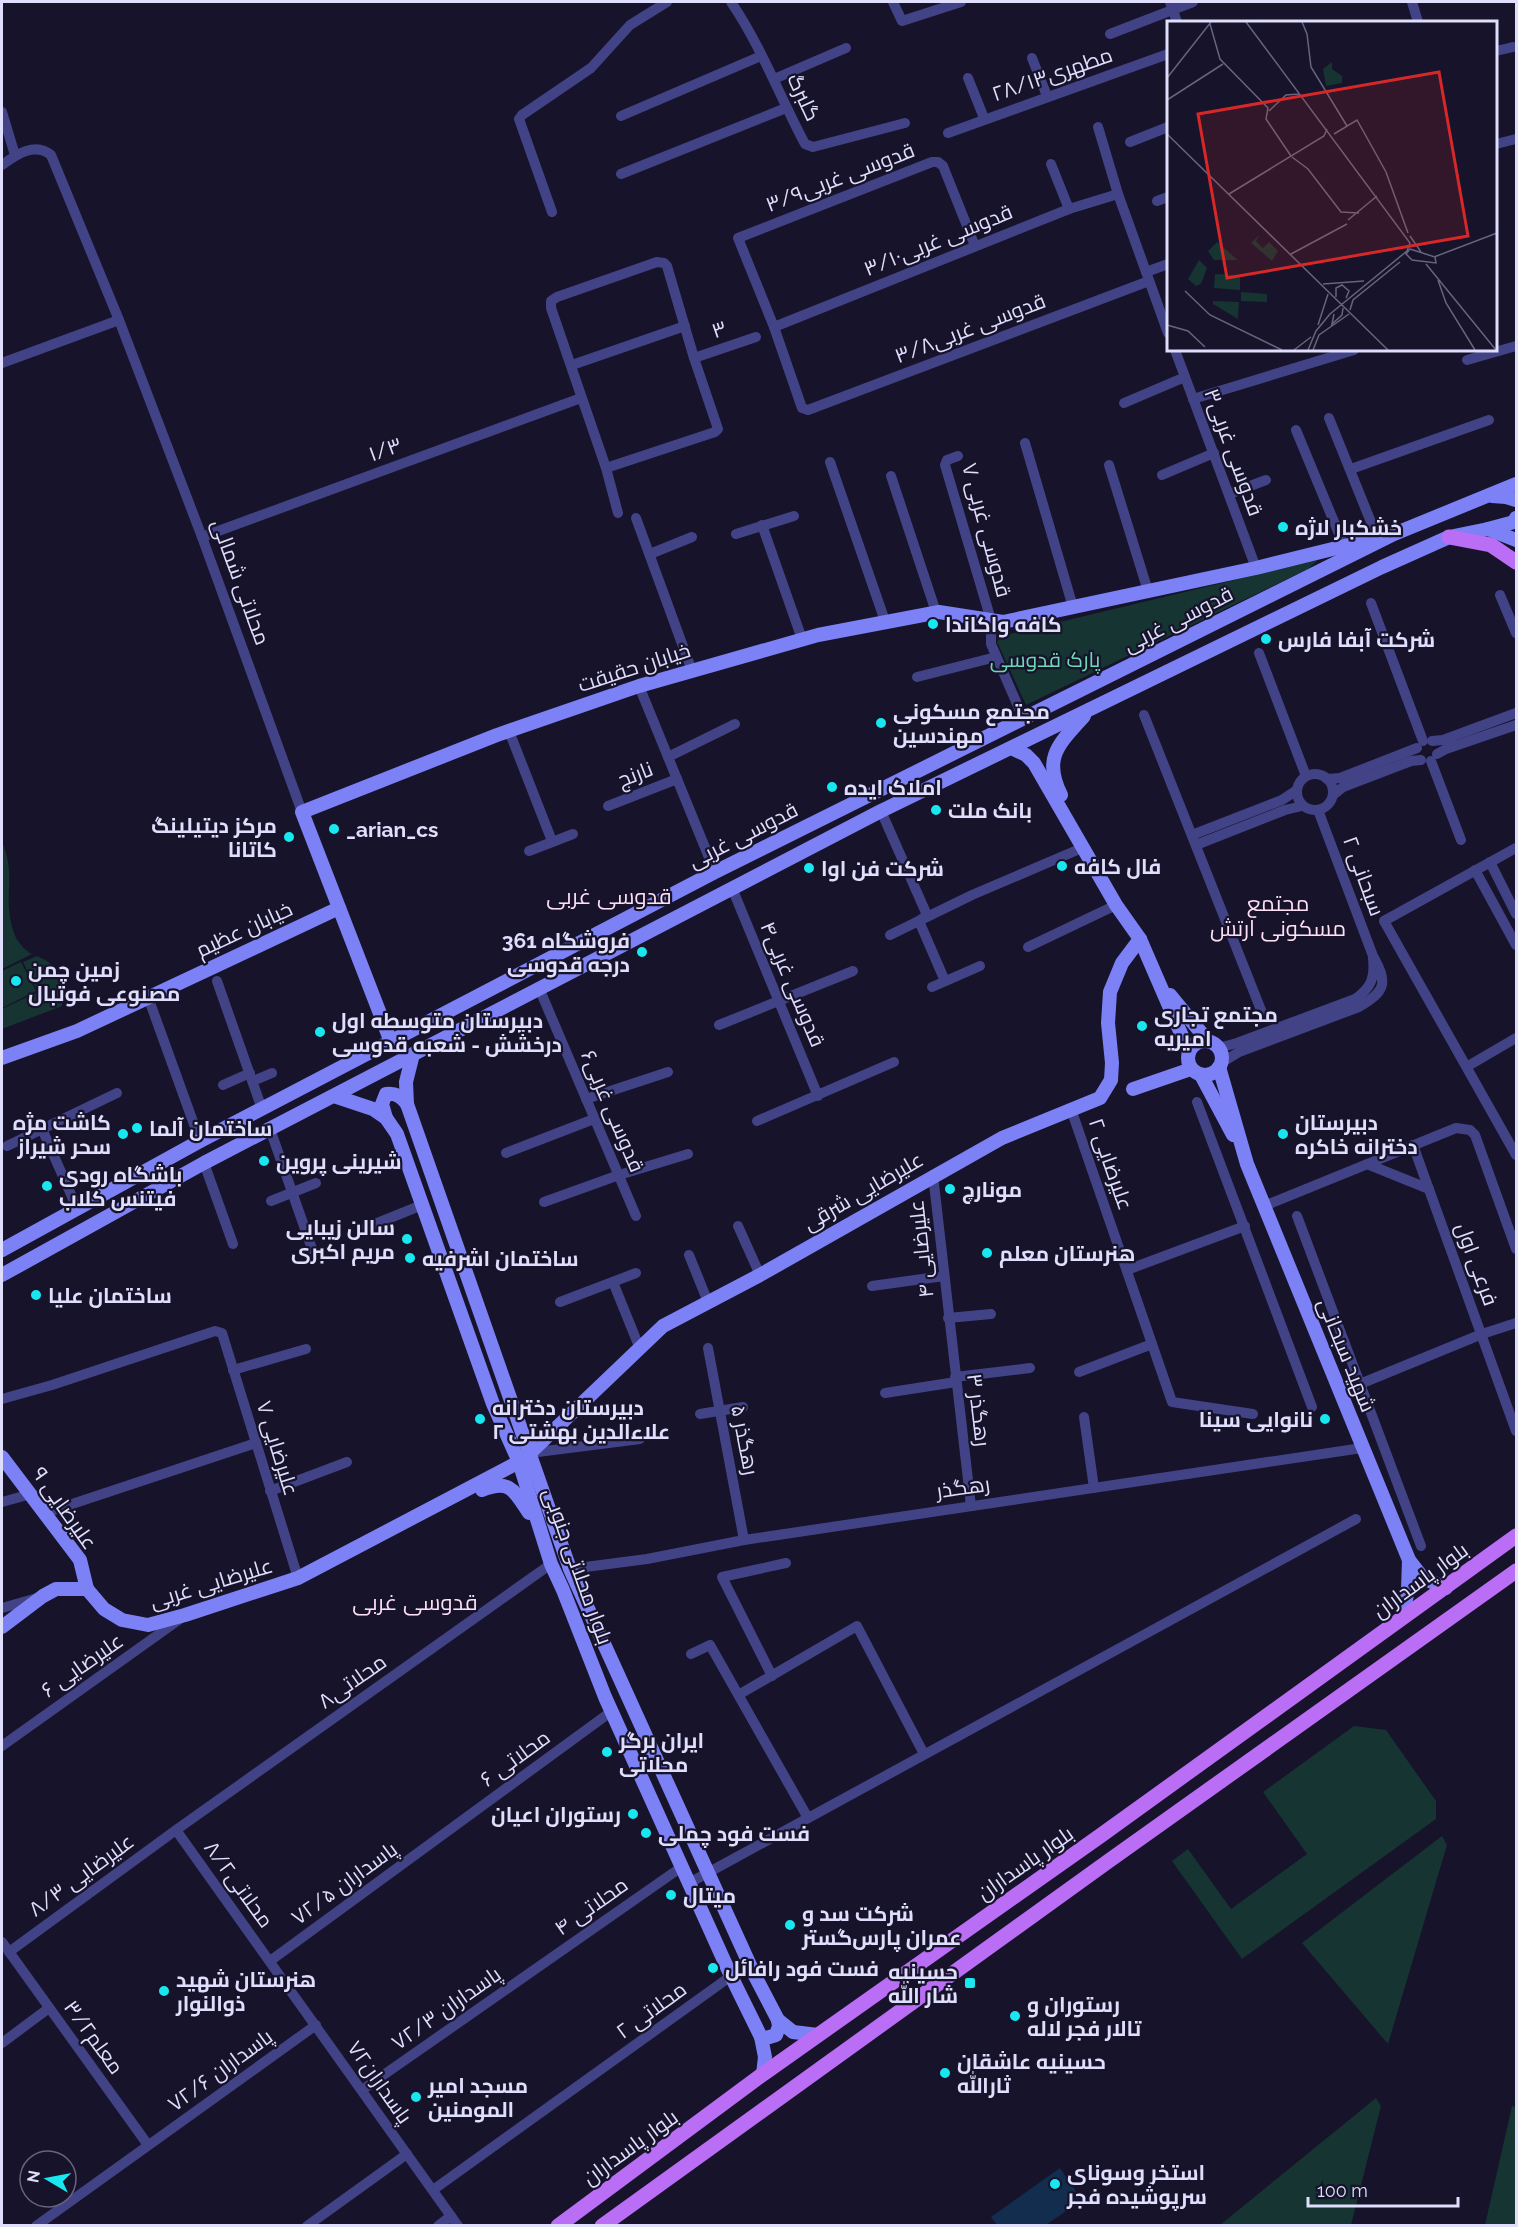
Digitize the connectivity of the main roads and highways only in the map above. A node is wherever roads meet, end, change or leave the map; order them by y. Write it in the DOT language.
graph roads {
  1 [pos="1449,537"];
  2 [pos="1516,562"];
  3 [pos="1516,1536"];
  4 [pos="1516,1571"];
  5 [pos="1100,1836"];
  6 [pos="1115,1856"];
  7 [pos="558,2226"];
  8 [pos="602,2226"];
  1 -- 2 [label="main road"];
  3 -- 5 [label="main road, بلوار پاسداران"];
  4 -- 6 [label="main road"];
  5 -- 6 [label="main road"];
  5 -- 7 [label="main road, بلوار پاسداران"];
  6 -- 8 [label="main road"];
}
